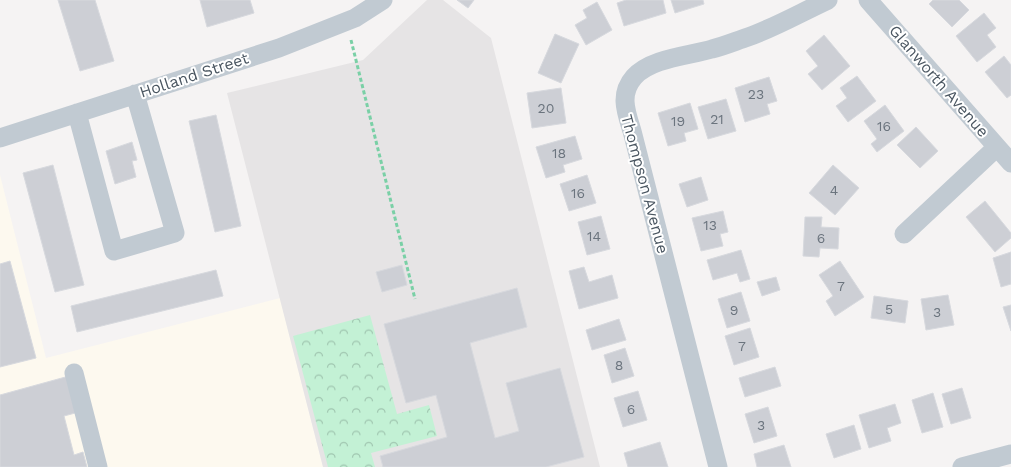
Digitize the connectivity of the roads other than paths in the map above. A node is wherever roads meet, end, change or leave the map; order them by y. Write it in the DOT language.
graph roads {
  1 [pos="382,0"];
  2 [pos="828,0"];
  3 [pos="868,0"];
  4 [pos="135,94"];
  5 [pos="78,114"];
  6 [pos="0,138"];
  7 [pos="997,147"];
  8 [pos="1011,163"];
  9 [pos="904,234"];
  10 [pos="74,373"];
  11 [pos="1011,454"];
  12 [pos="98,467"];
  13 [pos="718,467"];
  14 [pos="962,467"];
  1 -- 4 [label="street, Holland Street"];
  2 -- 13 [label="street, Thompson Avenue"];
  3 -- 7 [label="street, Glanworth Avenue"];
  4 -- 5 [label="street, Holland Street"];
  4 -- 5 [label="street"];
  5 -- 6 [label="street, Holland Street"];
  7 -- 8 [label="street, Glanworth Avenue"];
  7 -- 9 [label="street"];
  10 -- 12 [label="street"];
  11 -- 14 [label="street"];
}
